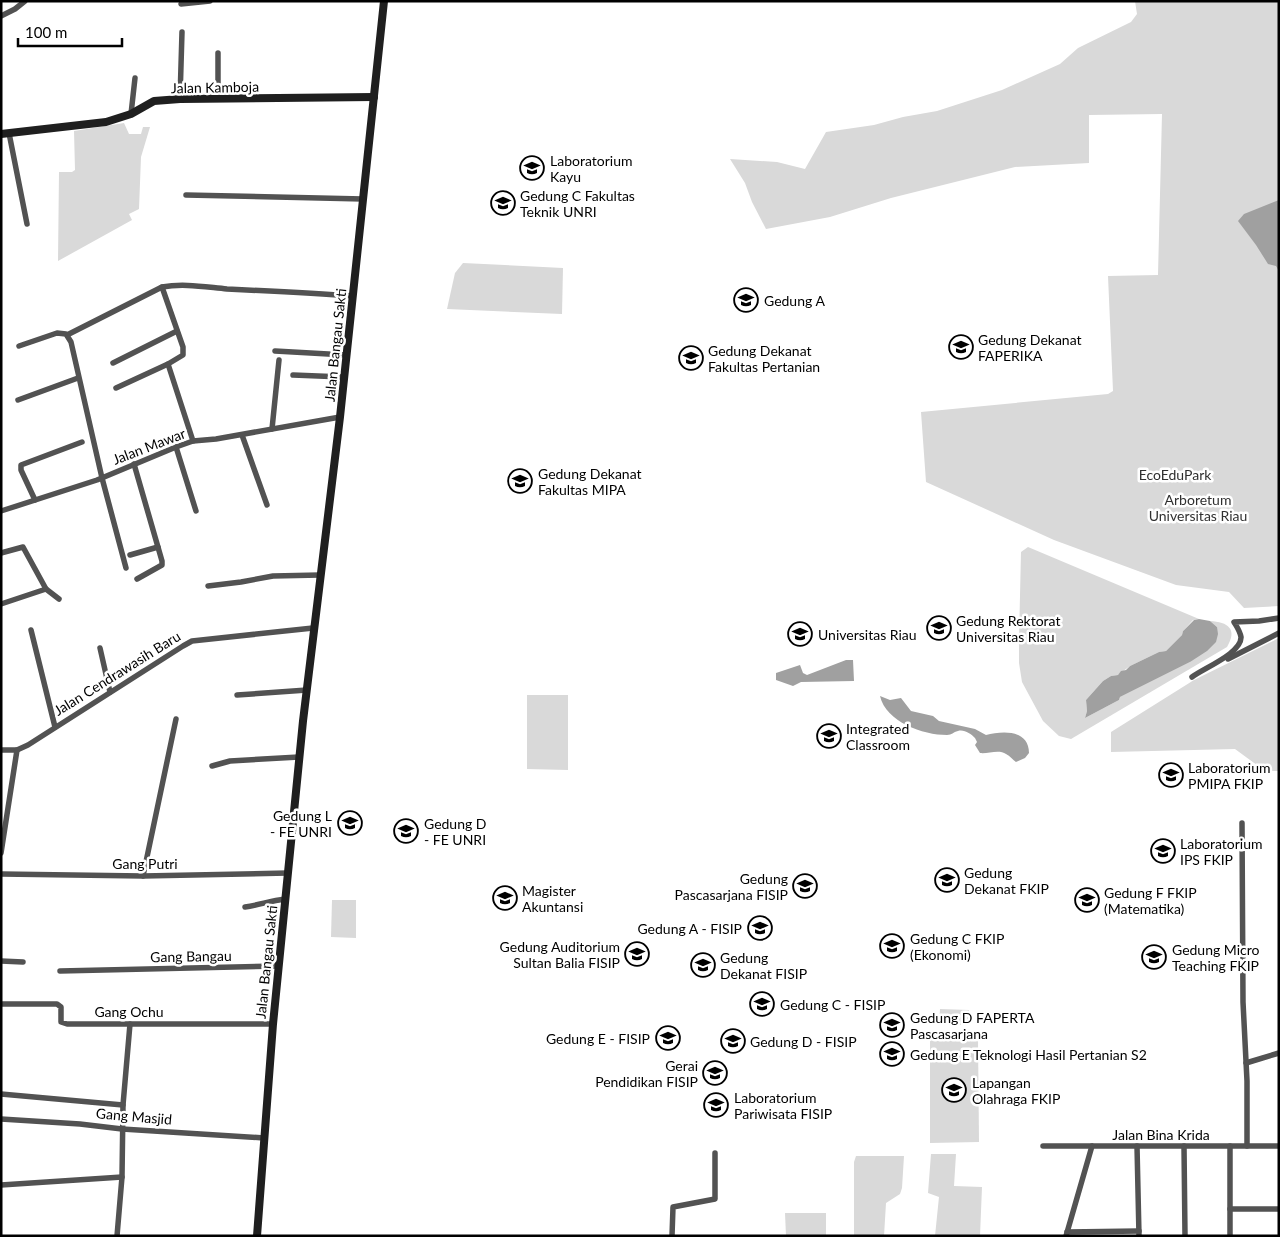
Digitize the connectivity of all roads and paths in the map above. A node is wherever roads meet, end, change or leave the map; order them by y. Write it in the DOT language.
graph roads {
  1 [pos="13,1"];
  2 [pos="25,1"];
  3 [pos="210,1"];
  4 [pos="384,1"];
  5 [pos="181,4"];
  6 [pos="18,7"];
  7 [pos="1,16"];
  8 [pos="182,32"];
  9 [pos="218,53"];
  10 [pos="135,78"];
  11 [pos="374,97"];
  12 [pos="218,98"];
  13 [pos="180,99"];
  14 [pos="131,114"];
  15 [pos="5,133"];
  16 [pos="186,195"];
  17 [pos="363,199"];
  18 [pos="26,224"];
  19 [pos="162,287"];
  20 [pos="353,296"];
  21 [pos="177,331"];
  22 [pos="67,335"];
  23 [pos="19,346"];
  24 [pos="275,351"];
  25 [pos="346,355"];
  26 [pos="279,360"];
  27 [pos="113,363"];
  28 [pos="168,364"];
  29 [pos="293,375"];
  30 [pos="343,377"];
  31 [pos="78,378"];
  32 [pos="116,388"];
  33 [pos="18,400"];
  34 [pos="340,417"];
  35 [pos="272,429"];
  36 [pos="242,434"];
  37 [pos="82,442"];
  38 [pos="193,442"];
  39 [pos="176,447"];
  40 [pos="134,464"];
  41 [pos="102,478"];
  42 [pos="35,500"];
  43 [pos="267,505"];
  44 [pos="1,511"];
  45 [pos="196,512"];
  46 [pos="158,547"];
  47 [pos="1,553"];
  48 [pos="130,555"];
  49 [pos="126,568"];
  50 [pos="320,575"];
  51 [pos="137,579"];
  52 [pos="208,586"];
  53 [pos="46,590"];
  54 [pos="59,599"];
  55 [pos="2,602"];
  56 [pos="1279,618"];
  57 [pos="313,628"];
  58 [pos="31,630"];
  59 [pos="1279,633"];
  60 [pos="100,648"];
  61 [pos="306,690"];
  62 [pos="110,692"];
  63 [pos="237,694"];
  64 [pos="176,718"];
  65 [pos="55,727"];
  66 [pos="1,750"];
  67 [pos="17,750"];
  68 [pos="299,757"];
  69 [pos="212,766"];
  70 [pos="1242,823"];
  71 [pos="1,853"];
  72 [pos="288,873"];
  73 [pos="1,874"];
  74 [pos="143,876"];
  75 [pos="285,900"];
  76 [pos="245,907"];
  77 [pos="1,961"];
  78 [pos="23,962"];
  79 [pos="279,966"];
  80 [pos="60,971"];
  81 [pos="1,1004"];
  82 [pos="130,1024"];
  83 [pos="273,1024"];
  84 [pos="1279,1053"];
  85 [pos="1246,1063"];
  86 [pos="1,1094"];
  87 [pos="123,1105"];
  88 [pos="1,1119"];
  89 [pos="122,1129"];
  90 [pos="264,1138"];
  91 [pos="1043,1146"];
  92 [pos="1092,1146"];
  93 [pos="1137,1146"];
  94 [pos="1184,1146"];
  95 [pos="1230,1146"];
  96 [pos="1248,1146"];
  97 [pos="1279,1146"];
  98 [pos="715,1153"];
  99 [pos="122,1177"];
  100 [pos="1,1185"];
  101 [pos="1230,1209"];
  102 [pos="1279,1209"];
  103 [pos="1139,1233"];
  104 [pos="1067,1234"];
  105 [pos="117,1236"];
  106 [pos="257,1236"];
  107 [pos="672,1236"];
  108 [pos="1185,1236"];
  109 [pos="1230,1236"];
  1 -- 6 [label="street"];
  2 -- 6 [label="street"];
  3 -- 5 [label="street"];
  4 -- 11 [label="street, Jalan Bangau Sakti"];
  6 -- 7 [label="street"];
  8 -- 13 [label="street"];
  9 -- 12 [label="street"];
  10 -- 14 [label="street"];
  11 -- 12 [label="street, Jalan Kamboja"];
  11 -- 17 [label="street, Jalan Bangau Sakti"];
  12 -- 13 [label="street, Jalan Kamboja"];
  13 -- 14 [label="street, Jalan Kamboja"];
  14 -- 15 [label="street, Jalan Kamboja"];
  15 -- 18 [label="street"];
  16 -- 17 [label="street"];
  17 -- 20 [label="street, Jalan Bangau Sakti"];
  19 -- 20 [label="street"];
  19 -- 21 [label="street"];
  19 -- 22 [label="street"];
  20 -- 25 [label="street, Jalan Bangau Sakti"];
  21 -- 27 [label="street"];
  21 -- 28 [label="street"];
  22 -- 23 [label="street"];
  22 -- 31 [label="street"];
  24 -- 25 [label="street"];
  25 -- 30 [label="street, Jalan Bangau Sakti"];
  26 -- 35 [label="street"];
  28 -- 32 [label="street"];
  28 -- 38 [label="street"];
  29 -- 30 [label="street"];
  30 -- 34 [label="street, Jalan Bangau Sakti"];
  31 -- 33 [label="street"];
  31 -- 41 [label="street"];
  34 -- 35 [label="street, Jalan Mawar"];
  34 -- 50 [label="street, Jalan Bangau Sakti"];
  35 -- 36 [label="street, Jalan Mawar"];
  36 -- 38 [label="street, Jalan Mawar"];
  36 -- 43 [label="street"];
  37 -- 42 [label="street"];
  38 -- 39 [label="street, Jalan Mawar"];
  39 -- 40 [label="street, Jalan Mawar"];
  39 -- 45 [label="street"];
  40 -- 41 [label="street, Jalan Mawar"];
  40 -- 46 [label="street"];
  41 -- 42 [label="street, Jalan Mawar"];
  41 -- 49 [label="street"];
  42 -- 44 [label="street, Jalan Mawar"];
  46 -- 48 [label="street"];
  46 -- 51 [label="street"];
  47 -- 53 [label="street"];
  50 -- 52 [label="street"];
  50 -- 57 [label="street, Jalan Bangau Sakti"];
  53 -- 54 [label="street"];
  53 -- 55 [label="street"];
  56 -- 59 [label="street"];
  57 -- 61 [label="street, Jalan Bangau Sakti"];
  57 -- 62 [label="street, Jalan Cendrawasih Baru"];
  58 -- 65 [label="street"];
  60 -- 62 [label="street"];
  61 -- 63 [label="street"];
  61 -- 68 [label="street, Jalan Bangau Sakti"];
  62 -- 65 [label="street, Jalan Cendrawasih Baru"];
  64 -- 74 [label="street"];
  65 -- 67 [label="street, Jalan Cendrawasih Baru"];
  66 -- 67 [label="street, Jalan Cendrawasih Baru"];
  67 -- 71 [label="street"];
  68 -- 69 [label="street"];
  68 -- 72 [label="street, Jalan Bangau Sakti"];
  70 -- 85 [label="street"];
  72 -- 74 [label="street, Gang Putri"];
  72 -- 75 [label="street, Jalan Bangau Sakti"];
  73 -- 74 [label="street, Gang Putri"];
  75 -- 76 [label="street"];
  75 -- 79 [label="street, Jalan Bangau Sakti"];
  77 -- 78 [label="street"];
  79 -- 80 [label="street, Gang Bangau"];
  79 -- 83 [label="street, Jalan Bangau Sakti"];
  81 -- 82 [label="street, Gang Ochu"];
  82 -- 83 [label="street, Gang Ochu"];
  82 -- 87 [label="street"];
  83 -- 90 [label="street, Jalan Bangau Sakti"];
  84 -- 85 [label="street"];
  85 -- 96 [label="street"];
  86 -- 87 [label="street"];
  87 -- 89 [label="street"];
  88 -- 89 [label="street, Gang Masjid"];
  89 -- 90 [label="street, Gang Masjid"];
  89 -- 99 [label="street"];
  90 -- 106 [label="street, Jalan Bangau Sakti"];
  91 -- 92 [label="street, Jalan Bina Krida"];
  92 -- 93 [label="street, Jalan Bina Krida"];
  92 -- 104 [label="street"];
  93 -- 94 [label="street, Jalan Bina Krida"];
  93 -- 103 [label="street"];
  94 -- 95 [label="street, Jalan Bina Krida"];
  94 -- 108 [label="street"];
  95 -- 96 [label="street, Jalan Bina Krida"];
  95 -- 101 [label="street"];
  96 -- 97 [label="street, Jalan Bina Krida"];
  98 -- 107 [label="street"];
  99 -- 100 [label="street"];
  99 -- 105 [label="street"];
  101 -- 102 [label="street"];
  101 -- 109 [label="street"];
  103 -- 104 [label="street"];
}
